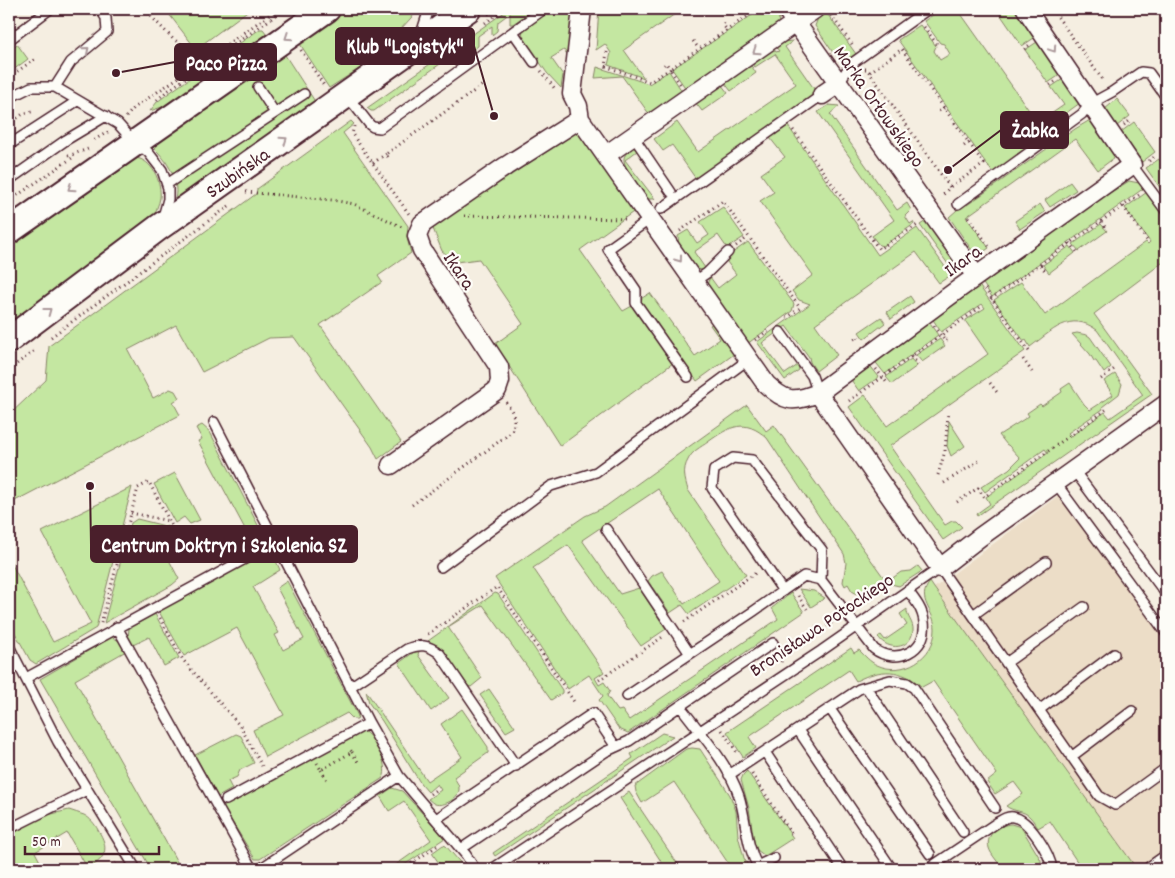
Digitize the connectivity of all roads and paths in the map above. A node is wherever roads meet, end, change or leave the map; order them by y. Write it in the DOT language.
graph roads {
  1 [pos="50,9"];
  2 [pos="100,9"];
  3 [pos="144,9"];
  4 [pos="285,9"];
  5 [pos="328,9"];
  6 [pos="429,9"];
  7 [pos="468,9"];
  8 [pos="544,9"];
  9 [pos="582,9"];
  10 [pos="593,9"];
  11 [pos="758,9"];
  12 [pos="815,9"];
  13 [pos="826,9"];
  14 [pos="928,9"];
  15 [pos="1004,9"];
  16 [pos="1026,9"];
  17 [pos="1052,9"];
  18 [pos="276,11"];
  19 [pos="999,12"];
  20 [pos="791,16"];
  21 [pos="724,23"];
  22 [pos="727,30"];
  23 [pos="513,32"];
  24 [pos="291,35"];
  25 [pos="9,40"];
  26 [pos="693,41"];
  27 [pos="418,44"];
  28 [pos="699,49"];
  29 [pos="218,51"];
  30 [pos="607,52"];
  31 [pos="861,57"];
  32 [pos="35,59"];
  33 [pos="534,62"];
  34 [pos="664,65"];
  35 [pos="670,69"];
  36 [pos="870,72"];
  37 [pos="918,72"];
  38 [pos="914,75"];
  39 [pos="9,77"];
  40 [pos="841,79"];
  41 [pos="1105,81"];
  42 [pos="484,84"];
  43 [pos="258,86"];
  44 [pos="55,87"];
  45 [pos="304,94"];
  46 [pos="822,95"];
  47 [pos="689,97"];
  48 [pos="1166,97"];
  49 [pos="9,98"];
  50 [pos="77,101"];
  51 [pos="154,102"];
  52 [pos="347,103"];
  53 [pos="1090,104"];
  54 [pos="944,108"];
  55 [pos="36,111"];
  56 [pos="939,111"];
  57 [pos="275,112"];
  58 [pos="579,113"];
  59 [pos="106,116"];
  60 [pos="786,120"];
  61 [pos="9,124"];
  62 [pos="118,124"];
  63 [pos="633,136"];
  64 [pos="969,142"];
  65 [pos="86,143"];
  66 [pos="135,143"];
  67 [pos="9,145"];
  68 [pos="964,146"];
  69 [pos="91,148"];
  70 [pos="606,155"];
  71 [pos="72,158"];
  72 [pos="373,163"];
  73 [pos="1132,164"];
  74 [pos="9,180"];
  75 [pos="167,184"];
  76 [pos="256,187"];
  77 [pos="950,187"];
  78 [pos="1149,188"];
  79 [pos="242,192"];
  80 [pos="248,192"];
  81 [pos="671,192"];
  82 [pos="9,196"];
  83 [pos="241,198"];
  84 [pos="940,200"];
  85 [pos="9,201"];
  86 [pos="233,203"];
  87 [pos="958,204"];
  88 [pos="1123,206"];
  89 [pos="1166,211"];
  90 [pos="656,214"];
  91 [pos="434,216"];
  92 [pos="968,217"];
  93 [pos="1101,222"];
  94 [pos="919,224"];
  95 [pos="1107,227"];
  96 [pos="158,228"];
  97 [pos="9,231"];
  98 [pos="417,236"];
  99 [pos="666,241"];
  100 [pos="1148,242"];
  101 [pos="1070,243"];
  102 [pos="993,250"];
  103 [pos="728,252"];
  104 [pos="1077,252"];
  105 [pos="1041,265"];
  106 [pos="1044,272"];
  107 [pos="976,276"];
  108 [pos="695,281"];
  109 [pos="991,299"];
  110 [pos="982,306"];
  111 [pos="776,328"];
  112 [pos="941,335"];
  113 [pos="49,339"];
  114 [pos="948,339"];
  115 [pos="9,340"];
  116 [pos="42,344"];
  117 [pos="746,354"];
  118 [pos="1031,354"];
  119 [pos="912,356"];
  120 [pos="1023,359"];
  121 [pos="918,365"];
  122 [pos="1117,367"];
  123 [pos="9,370"];
  124 [pos="1032,372"];
  125 [pos="688,378"];
  126 [pos="1101,379"];
  127 [pos="990,383"];
  128 [pos="497,390"];
  129 [pos="818,393"];
  130 [pos="999,395"];
  131 [pos="849,401"];
  132 [pos="1107,409"];
  133 [pos="1164,411"];
  134 [pos="948,413"];
  135 [pos="214,422"];
  136 [pos="982,459"];
  137 [pos="391,465"];
  138 [pos="1073,469"];
  139 [pos="938,475"];
  140 [pos="1055,482"];
  141 [pos="944,483"];
  142 [pos="957,502"];
  143 [pos="412,505"];
  144 [pos="131,513"];
  145 [pos="169,521"];
  146 [pos="173,528"];
  147 [pos="606,529"];
  148 [pos="276,542"];
  149 [pos="1046,562"];
  150 [pos="442,567"];
  151 [pos="940,568"];
  152 [pos="821,580"];
  153 [pos="783,591"];
  154 [pos="908,591"];
  155 [pos="1166,594"];
  156 [pos="154,608"];
  157 [pos="1084,608"];
  158 [pos="973,615"];
  159 [pos="857,626"];
  160 [pos="117,627"];
  161 [pos="1166,633"];
  162 [pos="97,638"];
  163 [pos="794,641"];
  164 [pos="773,644"];
  165 [pos="9,646"];
  166 [pos="424,646"];
  167 [pos="690,654"];
  168 [pos="1114,654"];
  169 [pos="1006,663"];
  170 [pos="780,664"];
  171 [pos="26,678"];
  172 [pos="350,687"];
  173 [pos="866,687"];
  174 [pos="627,696"];
  175 [pos="575,703"];
  176 [pos="680,706"];
  177 [pos="830,709"];
  178 [pos="1039,710"];
  179 [pos="1132,711"];
  180 [pos="716,721"];
  181 [pos="368,723"];
  182 [pos="798,730"];
  183 [pos="699,732"];
  184 [pos="616,747"];
  185 [pos="352,752"];
  186 [pos="764,752"];
  187 [pos="1071,757"];
  188 [pos="358,762"];
  189 [pos="745,764"];
  190 [pos="516,766"];
  191 [pos="1166,768"];
  192 [pos="321,770"];
  193 [pos="729,775"];
  194 [pos="398,776"];
  195 [pos="269,777"];
  196 [pos="328,782"];
  197 [pos="87,790"];
  198 [pos="226,800"];
  199 [pos="995,808"];
  200 [pos="436,819"];
  201 [pos="9,829"];
  202 [pos="963,832"];
  203 [pos="793,836"];
  204 [pos="451,837"];
  205 [pos="461,849"];
  206 [pos="930,854"];
  207 [pos="1166,855"];
  208 [pos="774,858"];
  209 [pos="758,868"];
  210 [pos="136,869"];
  211 [pos="252,869"];
  212 [pos="260,869"];
  213 [pos="403,869"];
  214 [pos="476,869"];
  215 [pos="492,869"];
  216 [pos="843,869"];
  217 [pos="892,869"];
  218 [pos="928,869"];
  219 [pos="1052,869"];
  220 [pos="1149,869"];
  1 -- 25 [label="lane"];
  44 -- 2 [label="lane, one-way"];
  3 -- 29 [label="path"];
  4 -- 18 [label="path"];
  5 -- 24 [label="main road"];
  6 -- 27 [label="lane"];
  7 -- 27 [label="main road, Szubińska"];
  8 -- 23 [label="lane"];
  9 -- 58 [label="street, Ikara"];
  10 -- 58 [label="street"];
  11 -- 22 [label="path"];
  12 -- 20 [label="street"];
  13 -- 31 [label="path"];
  14 -- 31 [label="lane"];
  15 -- 19 [label="path"];
  16 -- 53 [label="street, one-way"];
  17 -- 41 [label="path"];
  18 -- 24 [label="path"];
  18 -- 29 [label="path"];
  18 -- 51 [label="path"];
  20 -- 40 [label="street, Marka Orłowskiego"];
  20 -- 47 [label="street, one-way"];
  21 -- 22 [label="path"];
  22 -- 28 [label="path"];
  23 -- 33 [label="lane"];
  23 -- 52 [label="lane"];
  24 -- 52 [label="path"];
  24 -- 66 [label="main road, one-way"];
  26 -- 28 [label="path"];
  27 -- 52 [label="main road, Szubińska"];
  28 -- 35 [label="path"];
  29 -- 62 [label="path"];
  30 -- 35 [label="path"];
  31 -- 40 [label="lane"];
  32 -- 39 [label="path"];
  34 -- 35 [label="path"];
  35 -- 47 [label="path"];
  36 -- 37 [label="path"];
  36 -- 40 [label="path"];
  36 -- 77 [label="path"];
  37 -- 38 [label="path"];
  37 -- 54 [label="path"];
  40 -- 46 [label="street"];
  40 -- 107 [label="street, Marka Orłowskiego"];
  42 -- 72 [label="path"];
  43 -- 57 [label="lane"];
  44 -- 49 [label="lane"];
  44 -- 50 [label="lane"];
  45 -- 57 [label="lane"];
  46 -- 60 [label="lane"];
  47 -- 63 [label="street"];
  48 -- 53 [label="lane"];
  50 -- 59 [label="lane"];
  50 -- 67 [label="lane"];
  52 -- 72 [label="path"];
  96 -- 52 [label="main road, Szubińska, one-way"];
  53 -- 73 [label="street"];
  53 -- 87 [label="lane"];
  54 -- 56 [label="path"];
  54 -- 64 [label="path"];
  55 -- 61 [label="path"];
  57 -- 75 [label="lane"];
  58 -- 70 [label="street, Ikara"];
  58 -- 91 [label="street"];
  59 -- 62 [label="lane"];
  59 -- 74 [label="lane"];
  60 -- 90 [label="lane"];
  60 -- 94 [label="path"];
  62 -- 65 [label="path"];
  62 -- 66 [label="lane"];
  63 -- 70 [label="street"];
  63 -- 81 [label="lane"];
  64 -- 68 [label="path"];
  64 -- 77 [label="path"];
  66 -- 75 [label="lane"];
  66 -- 97 [label="main road, one-way"];
  69 -- 82 [label="path"];
  70 -- 90 [label="street, Ikara"];
  71 -- 85 [label="path"];
  72 -- 98 [label="path"];
  73 -- 78 [label="lane"];
  73 -- 107 [label="street, Ikara"];
  75 -- 96 [label="lane"];
  76 -- 80 [label="path"];
  77 -- 84 [label="path"];
  78 -- 88 [label="path"];
  78 -- 89 [label="lane"];
  79 -- 80 [label="path"];
  80 -- 83 [label="path"];
  80 -- 98 [label="path"];
  86 -- 113 [label="path"];
  88 -- 93 [label="path"];
  88 -- 100 [label="path"];
  90 -- 91 [label="path"];
  90 -- 99 [label="street, Ikara"];
  90 -- 125 [label="lane"];
  91 -- 98 [label="street"];
  92 -- 102 [label="path"];
  93 -- 95 [label="path"];
  93 -- 101 [label="path"];
  115 -- 96 [label="main road, Szubińska, one-way"];
  98 -- 128 [label="street, Ikara"];
  99 -- 108 [label="street, Ikara, one-way"];
  99 -- 111 [label="path"];
  101 -- 104 [label="path"];
  101 -- 105 [label="path"];
  103 -- 108 [label="lane"];
  105 -- 106 [label="path"];
  105 -- 109 [label="path"];
  107 -- 109 [label="path"];
  107 -- 129 [label="street, Ikara"];
  108 -- 117 [label="street, Ikara"];
  109 -- 118 [label="path"];
  110 -- 112 [label="path"];
  111 -- 117 [label="path"];
  111 -- 129 [label="lane"];
  112 -- 114 [label="path"];
  112 -- 119 [label="path"];
  116 -- 123 [label="path"];
  117 -- 129 [label="street, Ikara"];
  117 -- 150 [label="lane"];
  119 -- 121 [label="path"];
  119 -- 131 [label="path"];
  120 -- 124 [label="path"];
  122 -- 126 [label="path"];
  127 -- 130 [label="path"];
  128 -- 137 [label="street"];
  128 -- 143 [label="path"];
  129 -- 151 [label="street"];
  132 -- 142 [label="path"];
  133 -- 138 [label="street, Bronisława Potockiego"];
  134 -- 139 [label="path"];
  135 -- 148 [label="lane"];
  136 -- 141 [label="path"];
  138 -- 140 [label="street, Bronisława Potockiego"];
  138 -- 155 [label="lane"];
  140 -- 151 [label="street, Bronisława Potockiego"];
  140 -- 161 [label="lane"];
  144 -- 145 [label="path"];
  144 -- 145 [label="path"];
  144 -- 162 [label="path"];
  145 -- 146 [label="path"];
  147 -- 167 [label="lane"];
  148 -- 156 [label="lane"];
  148 -- 172 [label="lane"];
  149 -- 158 [label="lane"];
  151 -- 154 [label="lane, Bronisława Potockiego"];
  151 -- 158 [label="lane"];
  152 -- 153 [label="lane"];
  152 -- 153 [label="lane"];
  152 -- 159 [label="lane"];
  153 -- 167 [label="lane"];
  154 -- 159 [label="lane, Bronisława Potockiego"];
  154 -- 159 [label="lane"];
  156 -- 160 [label="lane"];
  156 -- 195 [label="path"];
  157 -- 169 [label="lane"];
  158 -- 169 [label="lane"];
  159 -- 180 [label="lane, Bronisława Potockiego"];
  160 -- 162 [label="lane"];
  160 -- 211 [label="lane"];
  162 -- 171 [label="lane"];
  163 -- 170 [label="path"];
  164 -- 176 [label="lane"];
  165 -- 171 [label="lane"];
  166 -- 172 [label="lane"];
  166 -- 175 [label="path"];
  166 -- 190 [label="lane"];
  167 -- 174 [label="lane"];
  168 -- 178 [label="lane"];
  169 -- 178 [label="lane"];
  171 -- 197 [label="lane"];
  172 -- 181 [label="lane"];
  173 -- 177 [label="lane"];
  173 -- 199 [label="lane"];
  173 -- 202 [label="lane"];
  176 -- 183 [label="lane"];
  176 -- 184 [label="lane"];
  177 -- 182 [label="lane"];
  177 -- 206 [label="lane"];
  178 -- 187 [label="lane"];
  179 -- 187 [label="lane"];
  180 -- 183 [label="lane, Bronisława Potockiego"];
  180 -- 189 [label="path"];
  181 -- 194 [label="lane"];
  181 -- 195 [label="lane"];
  182 -- 186 [label="lane"];
  182 -- 217 [label="lane"];
  183 -- 193 [label="lane"];
  183 -- 215 [label="lane, Bronisława Potockiego"];
  184 -- 190 [label="lane"];
  184 -- 205 [label="lane"];
  185 -- 188 [label="path"];
  186 -- 189 [label="lane"];
  186 -- 216 [label="lane"];
  187 -- 191 [label="lane"];
  189 -- 193 [label="lane"];
  189 -- 203 [label="path"];
  190 -- 200 [label="lane"];
  192 -- 196 [label="path"];
  193 -- 209 [label="lane"];
  194 -- 200 [label="lane"];
  194 -- 212 [label="lane"];
  195 -- 198 [label="lane"];
  197 -- 201 [label="lane"];
  197 -- 210 [label="lane"];
  200 -- 204 [label="lane"];
  204 -- 205 [label="lane"];
  204 -- 213 [label="path"];
  205 -- 214 [label="lane"];
  207 -- 220 [label="lane"];
  208 -- 209 [label="lane"];
  218 -- 219 [label="lane"];
}
